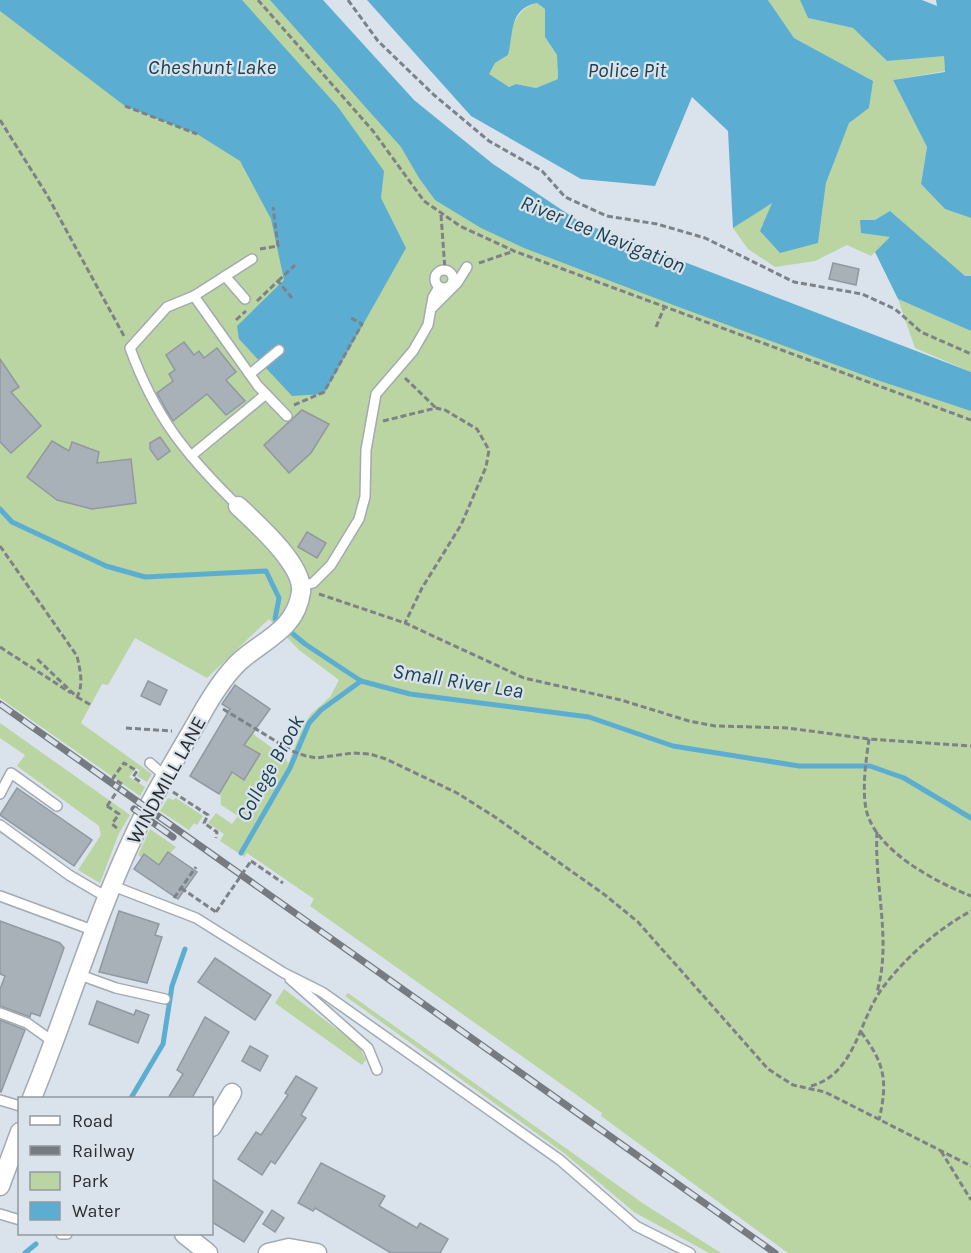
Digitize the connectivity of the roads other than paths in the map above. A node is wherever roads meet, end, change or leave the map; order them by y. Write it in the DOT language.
graph roads {
  1 [pos="252,259"];
  2 [pos="467,267"];
  3 [pos="225,276"];
  4 [pos="439,287"];
  5 [pos="194,296"];
  6 [pos="245,299"];
  7 [pos="431,309"];
  8 [pos="279,350"];
  9 [pos="250,374"];
  10 [pos="266,394"];
  11 [pos="284,413"];
  12 [pos="191,456"];
  13 [pos="238,506"];
  14 [pos="301,588"];
  15 [pos="150,763"];
  16 [pos="168,783"];
  17 [pos="0,794"];
  18 [pos="57,806"];
  19 [pos="0,825"];
  20 [pos="111,892"];
  21 [pos="0,897"];
  22 [pos="95,931"];
  23 [pos="285,973"];
  24 [pos="80,975"];
  25 [pos="165,999"];
  26 [pos="0,1012"];
  27 [pos="55,1043"];
  28 [pos="377,1070"];
  29 [pos="232,1093"];
  30 [pos="32,1097"];
  31 [pos="0,1100"];
  32 [pos="18,1105"];
  33 [pos="213,1124"];
  34 [pos="18,1137"];
  35 [pos="0,1185"];
  36 [pos="0,1214"];
  37 [pos="18,1219"];
  38 [pos="186,1235"];
  39 [pos="208,1253"];
  40 [pos="268,1253"];
  41 [pos="317,1253"];
  42 [pos="690,1253"];
  1 -- 3 [label="lane"];
  2 -- 7 [label="lane"];
  3 -- 5 [label="lane"];
  3 -- 6 [label="lane"];
  4 -- 4 [label="lane"];
  4 -- 7 [label="lane"];
  5 -- 9 [label="lane"];
  5 -- 12 [label="lane"];
  7 -- 14 [label="lane"];
  8 -- 9 [label="lane"];
  9 -- 10 [label="lane"];
  10 -- 11 [label="lane"];
  10 -- 12 [label="lane"];
  12 -- 13 [label="lane"];
  13 -- 14 [label="street"];
  14 -- 16 [label="street, WINDMILL LANE"];
  15 -- 16 [label="lane"];
  16 -- 20 [label="street, WINDMILL LANE"];
  17 -- 18 [label="lane"];
  19 -- 20 [label="lane"];
  20 -- 22 [label="street, WINDMILL LANE"];
  20 -- 23 [label="lane"];
  21 -- 22 [label="lane"];
  22 -- 24 [label="street, WINDMILL LANE"];
  23 -- 28 [label="lane"];
  23 -- 42 [label="lane"];
  24 -- 25 [label="lane"];
  24 -- 27 [label="street, WINDMILL LANE"];
  26 -- 27 [label="lane"];
  27 -- 30 [label="street, WINDMILL LANE"];
  29 -- 33 [label="street"];
  31 -- 32 [label="lane"];
  34 -- 35 [label="street"];
  36 -- 37 [label="lane"];
  38 -- 39 [label="street"];
  40 -- 41 [label="street"];
}
